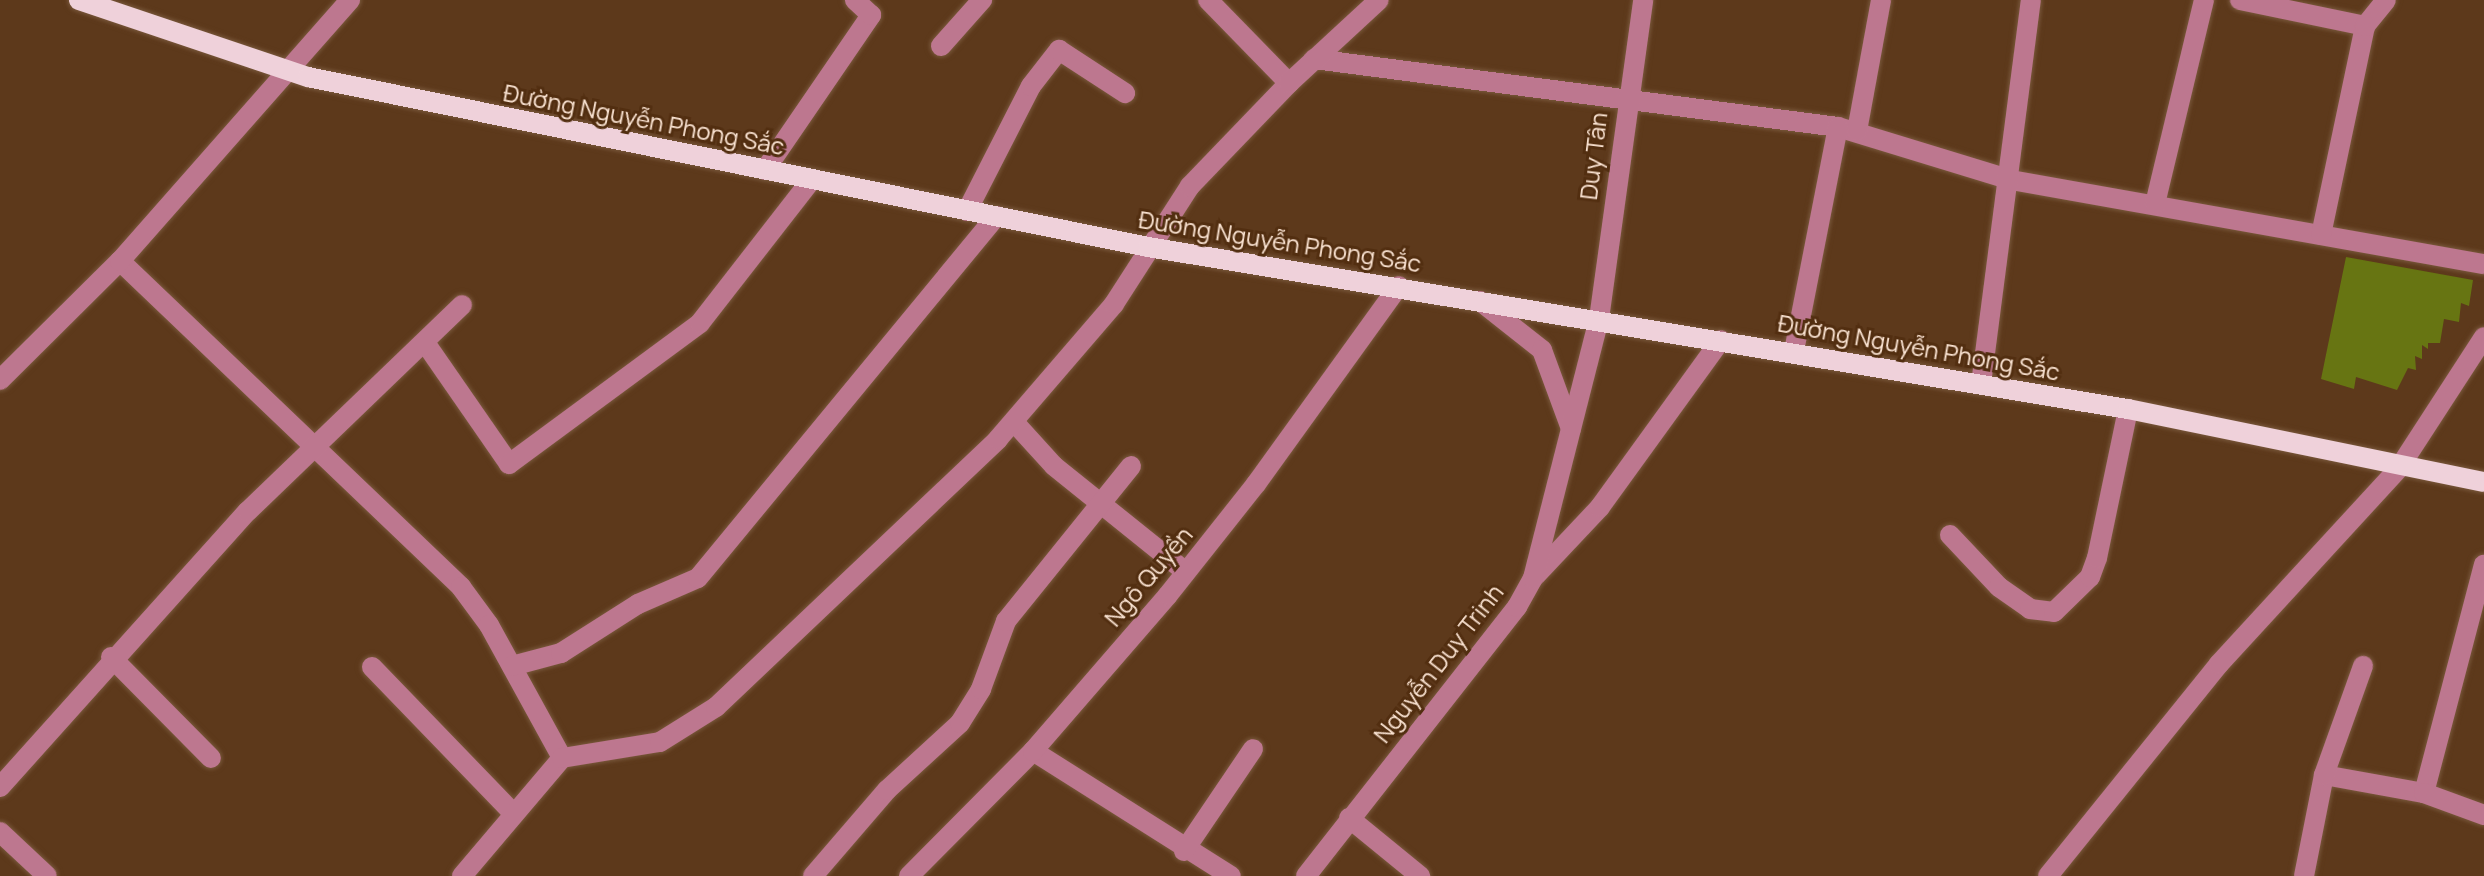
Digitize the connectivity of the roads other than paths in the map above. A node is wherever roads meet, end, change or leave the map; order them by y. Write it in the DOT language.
graph roads {
  1 [pos="79,0"];
  2 [pos="350,0"];
  3 [pos="855,0"];
  4 [pos="982,0"];
  5 [pos="1208,0"];
  6 [pos="1379,0"];
  7 [pos="1643,0"];
  8 [pos="1881,0"];
  9 [pos="2031,0"];
  10 [pos="2204,0"];
  11 [pos="2240,0"];
  12 [pos="2386,0"];
  13 [pos="2365,26"];
  14 [pos="941,46"];
  15 [pos="1314,59"];
  16 [pos="292,72"];
  17 [pos="1289,83"];
  18 [pos="1125,93"];
  19 [pos="1626,103"];
  20 [pos="1848,129"];
  21 [pos="765,170"];
  22 [pos="812,179"];
  23 [pos="2011,180"];
  24 [pos="2155,204"];
  25 [pos="967,211"];
  26 [pos="996,216"];
  27 [pos="2321,235"];
  28 [pos="1148,247"];
  29 [pos="120,261"];
  30 [pos="2484,264"];
  31 [pos="1399,286"];
  32 [pos="1477,298"];
  33 [pos="462,305"];
  34 [pos="1599,319"];
  35 [pos="2484,337"];
  36 [pos="1721,340"];
  37 [pos="426,344"];
  38 [pos="1794,351"];
  39 [pos="0,380"];
  40 [pos="1981,384"];
  41 [pos="2128,409"];
  42 [pos="1014,422"];
  43 [pos="1572,432"];
  44 [pos="310,447"];
  45 [pos="1131,466"];
  46 [pos="2399,468"];
  47 [pos="2484,482"];
  48 [pos="1099,503"];
  49 [pos="1950,535"];
  50 [pos="2484,565"];
  51 [pos="1186,572"];
  52 [pos="1533,578"];
  53 [pos="111,657"];
  54 [pos="512,666"];
  55 [pos="2363,666"];
  56 [pos="372,667"];
  57 [pos="1253,749"];
  58 [pos="1033,751"];
  59 [pos="211,758"];
  60 [pos="562,758"];
  61 [pos="2324,775"];
  62 [pos="0,787"];
  63 [pos="2424,793"];
  64 [pos="514,814"];
  65 [pos="2484,815"];
  66 [pos="1349,818"];
  67 [pos="0,832"];
  68 [pos="1184,851"];
  69 [pos="47,876"];
  70 [pos="462,876"];
  71 [pos="813,876"];
  72 [pos="909,876"];
  73 [pos="1231,876"];
  74 [pos="1306,876"];
  75 [pos="1420,876"];
  76 [pos="2048,876"];
  77 [pos="2304,876"];
  1 -- 16 [label="main road, Đường Nguyễn Phong Sắc"];
  2 -- 16 [label="street"];
  3 -- 21 [label="street"];
  4 -- 14 [label="street"];
  5 -- 17 [label="street"];
  6 -- 15 [label="street"];
  7 -- 19 [label="street, Duy Tân"];
  8 -- 20 [label="street"];
  9 -- 23 [label="street"];
  10 -- 24 [label="street"];
  11 -- 13 [label="street"];
  12 -- 13 [label="street"];
  13 -- 27 [label="street"];
  15 -- 17 [label="street"];
  15 -- 19 [label="street"];
  16 -- 21 [label="main road, Đường Nguyễn Phong Sắc"];
  16 -- 29 [label="street"];
  17 -- 28 [label="street"];
  18 -- 25 [label="street"];
  19 -- 20 [label="street"];
  19 -- 34 [label="street, Duy Tân"];
  20 -- 23 [label="street"];
  20 -- 38 [label="street"];
  21 -- 22 [label="main road, Đường Nguyễn Phong Sắc"];
  22 -- 25 [label="main road, Đường Nguyễn Phong Sắc"];
  22 -- 37 [label="street"];
  23 -- 24 [label="street"];
  23 -- 40 [label="street"];
  24 -- 27 [label="street"];
  25 -- 26 [label="main road, Đường Nguyễn Phong Sắc"];
  26 -- 28 [label="main road, Đường Nguyễn Phong Sắc"];
  26 -- 54 [label="street"];
  27 -- 30 [label="street"];
  28 -- 31 [label="main road, Đường Nguyễn Phong Sắc"];
  28 -- 42 [label="street"];
  29 -- 39 [label="street"];
  29 -- 44 [label="street"];
  31 -- 32 [label="main road, Đường Nguyễn Phong Sắc"];
  31 -- 51 [label="street, Ngô Quyền"];
  32 -- 34 [label="main road, Đường Nguyễn Phong Sắc"];
  32 -- 43 [label="street"];
  33 -- 37 [label="street"];
  34 -- 36 [label="main road, Đường Nguyễn Phong Sắc"];
  34 -- 43 [label="street, Nguyễn Duy Trinh"];
  35 -- 46 [label="street"];
  36 -- 38 [label="main road, Đường Nguyễn Phong Sắc"];
  36 -- 52 [label="street"];
  37 -- 44 [label="street"];
  38 -- 40 [label="main road, Đường Nguyễn Phong Sắc"];
  40 -- 41 [label="main road, Đường Nguyễn Phong Sắc"];
  41 -- 46 [label="main road, Đường Nguyễn Phong Sắc"];
  41 -- 49 [label="street"];
  42 -- 48 [label="street"];
  42 -- 60 [label="street"];
  43 -- 52 [label="street, Nguyễn Duy Trinh"];
  44 -- 53 [label="street"];
  44 -- 54 [label="street"];
  45 -- 48 [label="street"];
  46 -- 47 [label="main road, Đường Nguyễn Phong Sắc"];
  46 -- 76 [label="street"];
  48 -- 51 [label="street"];
  48 -- 71 [label="street"];
  50 -- 63 [label="street"];
  51 -- 58 [label="street, Ngô Quyền"];
  52 -- 66 [label="street, Nguyễn Duy Trinh"];
  53 -- 59 [label="street"];
  53 -- 62 [label="street"];
  54 -- 60 [label="street"];
  55 -- 61 [label="street"];
  56 -- 64 [label="street"];
  57 -- 68 [label="street"];
  58 -- 68 [label="street"];
  58 -- 72 [label="street, Ngô Quyền"];
  60 -- 64 [label="street"];
  61 -- 63 [label="street"];
  61 -- 77 [label="street"];
  63 -- 65 [label="street"];
  64 -- 70 [label="street"];
  66 -- 74 [label="street, Nguyễn Duy Trinh"];
  66 -- 75 [label="street"];
  67 -- 69 [label="street"];
  68 -- 73 [label="street"];
}
